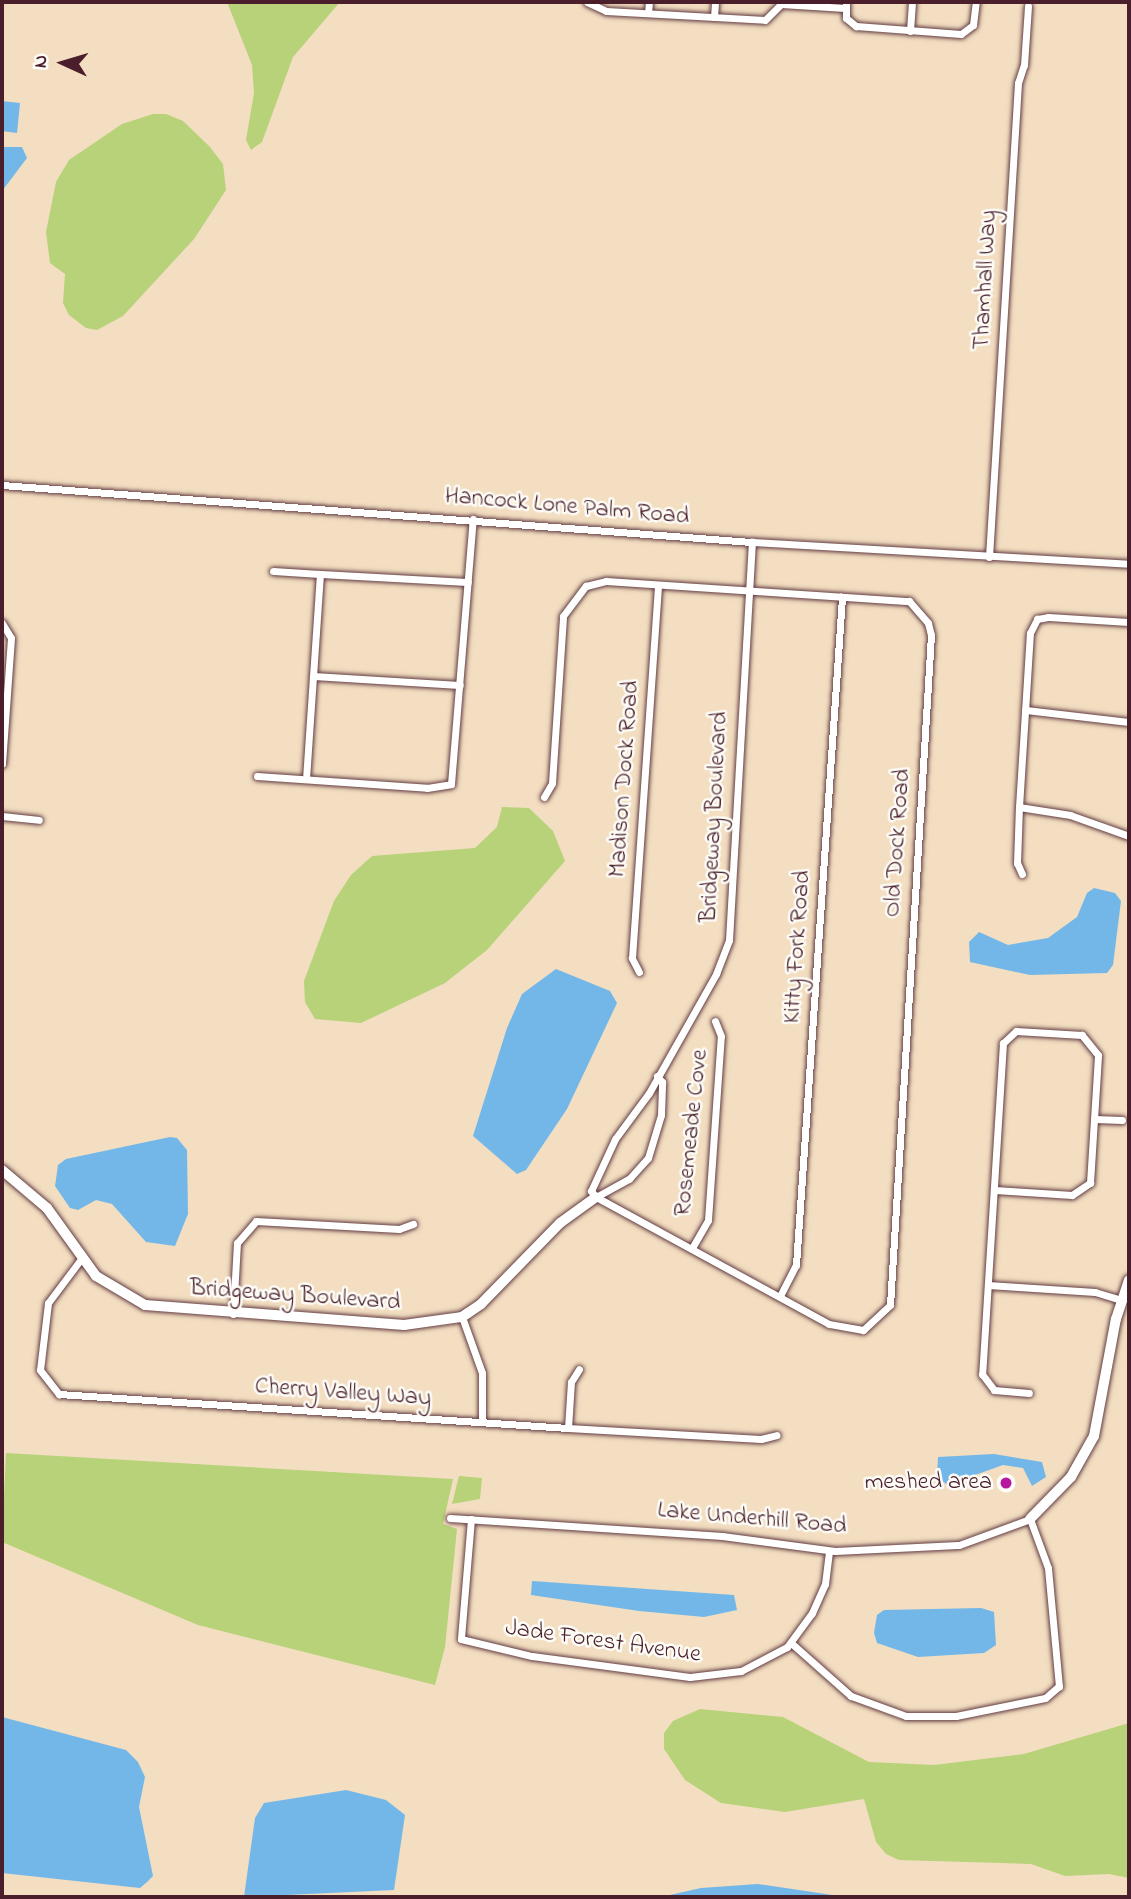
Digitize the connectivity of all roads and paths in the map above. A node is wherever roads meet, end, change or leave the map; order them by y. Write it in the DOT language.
graph roads {
  1 [pos="587,2"];
  2 [pos="649,2"];
  3 [pos="715,2"];
  4 [pos="912,2"];
  5 [pos="976,2"];
  6 [pos="781,3"];
  7 [pos="846,5"];
  8 [pos="1028,6"];
  9 [pos="648,13"];
  10 [pos="714,17"];
  11 [pos="910,31"];
  12 [pos="2,485"];
  13 [pos="473,519"];
  14 [pos="752,541"];
  15 [pos="989,557"];
  16 [pos="1129,564"];
  17 [pos="273,571"];
  18 [pos="320,574"];
  19 [pos="468,582"];
  20 [pos="658,586"];
  21 [pos="749,593"];
  22 [pos="842,597"];
  23 [pos="1129,622"];
  24 [pos="2,623"];
  25 [pos="313,676"];
  26 [pos="460,685"];
  27 [pos="1025,710"];
  28 [pos="1129,722"];
  29 [pos="2,764"];
  30 [pos="257,776"];
  31 [pos="306,779"];
  32 [pos="544,797"];
  33 [pos="1019,807"];
  34 [pos="2,816"];
  35 [pos="39,820"];
  36 [pos="1129,836"];
  37 [pos="1022,874"];
  38 [pos="639,972"];
  39 [pos="715,1021"];
  40 [pos="657,1076"];
  41 [pos="1095,1119"];
  42 [pos="1122,1120"];
  43 [pos="2,1170"];
  44 [pos="995,1189"];
  45 [pos="596,1196"];
  46 [pos="413,1224"];
  47 [pos="692,1248"];
  48 [pos="81,1259"];
  49 [pos="1129,1280"];
  50 [pos="988,1285"];
  51 [pos="780,1296"];
  52 [pos="1121,1300"];
  53 [pos="233,1315"];
  54 [pos="461,1317"];
  55 [pos="579,1369"];
  56 [pos="1029,1393"];
  57 [pos="482,1422"];
  58 [pos="568,1428"];
  59 [pos="777,1436"];
  60 [pos="450,1518"];
  61 [pos="1030,1518"];
  62 [pos="471,1519"];
  63 [pos="829,1551"];
  64 [pos="791,1643"];
  1 -- 9 [label="street"];
  2 -- 9 [label="street"];
  3 -- 10 [label="street"];
  4 -- 11 [label="street"];
  5 -- 11 [label="street"];
  6 -- 7 [label="street"];
  6 -- 10 [label="street"];
  7 -- 11 [label="street"];
  8 -- 15 [label="street, Thamhall Way"];
  9 -- 10 [label="street"];
  12 -- 13 [label="street, Hancock Lone Palm Road"];
  13 -- 14 [label="street, Hancock Lone Palm Road"];
  13 -- 19 [label="street"];
  14 -- 15 [label="street, Hancock Lone Palm Road"];
  14 -- 21 [label="street, Bridgeway Boulevard"];
  15 -- 16 [label="street, Hancock Lone Palm Road"];
  17 -- 18 [label="street"];
  18 -- 19 [label="street"];
  18 -- 25 [label="street"];
  19 -- 26 [label="street"];
  20 -- 21 [label="street, Old Dock Road"];
  20 -- 32 [label="street, Old Dock Road"];
  20 -- 38 [label="street, Madison Dock Road"];
  21 -- 22 [label="street, Old Dock Road"];
  21 -- 40 [label="street, Bridgeway Boulevard"];
  22 -- 51 [label="street, Kitty Fork Road"];
  22 -- 51 [label="street, Old Dock Road"];
  23 -- 27 [label="street"];
  24 -- 29 [label="street"];
  25 -- 26 [label="street"];
  25 -- 31 [label="street"];
  26 -- 31 [label="street"];
  27 -- 28 [label="street"];
  27 -- 33 [label="street"];
  30 -- 31 [label="street"];
  33 -- 36 [label="street"];
  33 -- 37 [label="street"];
  34 -- 35 [label="street"];
  39 -- 47 [label="street, Rosemeade Cove"];
  40 -- 45 [label="street, Bridgeway Boulevard"];
  40 -- 45 [label="street, Bridgeway Boulevard"];
  41 -- 42 [label="street"];
  41 -- 44 [label="street"];
  41 -- 44 [label="street"];
  43 -- 48 [label="street, Bridgeway Boulevard"];
  44 -- 50 [label="street"];
  45 -- 47 [label="street, Old Dock Road"];
  45 -- 54 [label="street, Bridgeway Boulevard"];
  46 -- 53 [label="street"];
  47 -- 51 [label="street, Old Dock Road"];
  48 -- 53 [label="street, Bridgeway Boulevard"];
  48 -- 57 [label="street, Cherry Valley Way"];
  49 -- 52 [label="street, Lake Underhill Road"];
  50 -- 52 [label="street"];
  50 -- 56 [label="street"];
  52 -- 61 [label="street, Lake Underhill Road"];
  53 -- 54 [label="street, Bridgeway Boulevard"];
  54 -- 57 [label="street"];
  55 -- 58 [label="street"];
  57 -- 58 [label="street, Cherry Valley Way"];
  58 -- 59 [label="street, Cherry Valley Way"];
  60 -- 62 [label="street, Lake Underhill Road"];
  61 -- 63 [label="street, Lake Underhill Road"];
  61 -- 64 [label="street"];
  62 -- 63 [label="street, Lake Underhill Road"];
  62 -- 64 [label="street, Jade Forest Avenue"];
  63 -- 64 [label="street, Jade Forest Avenue"];
}
